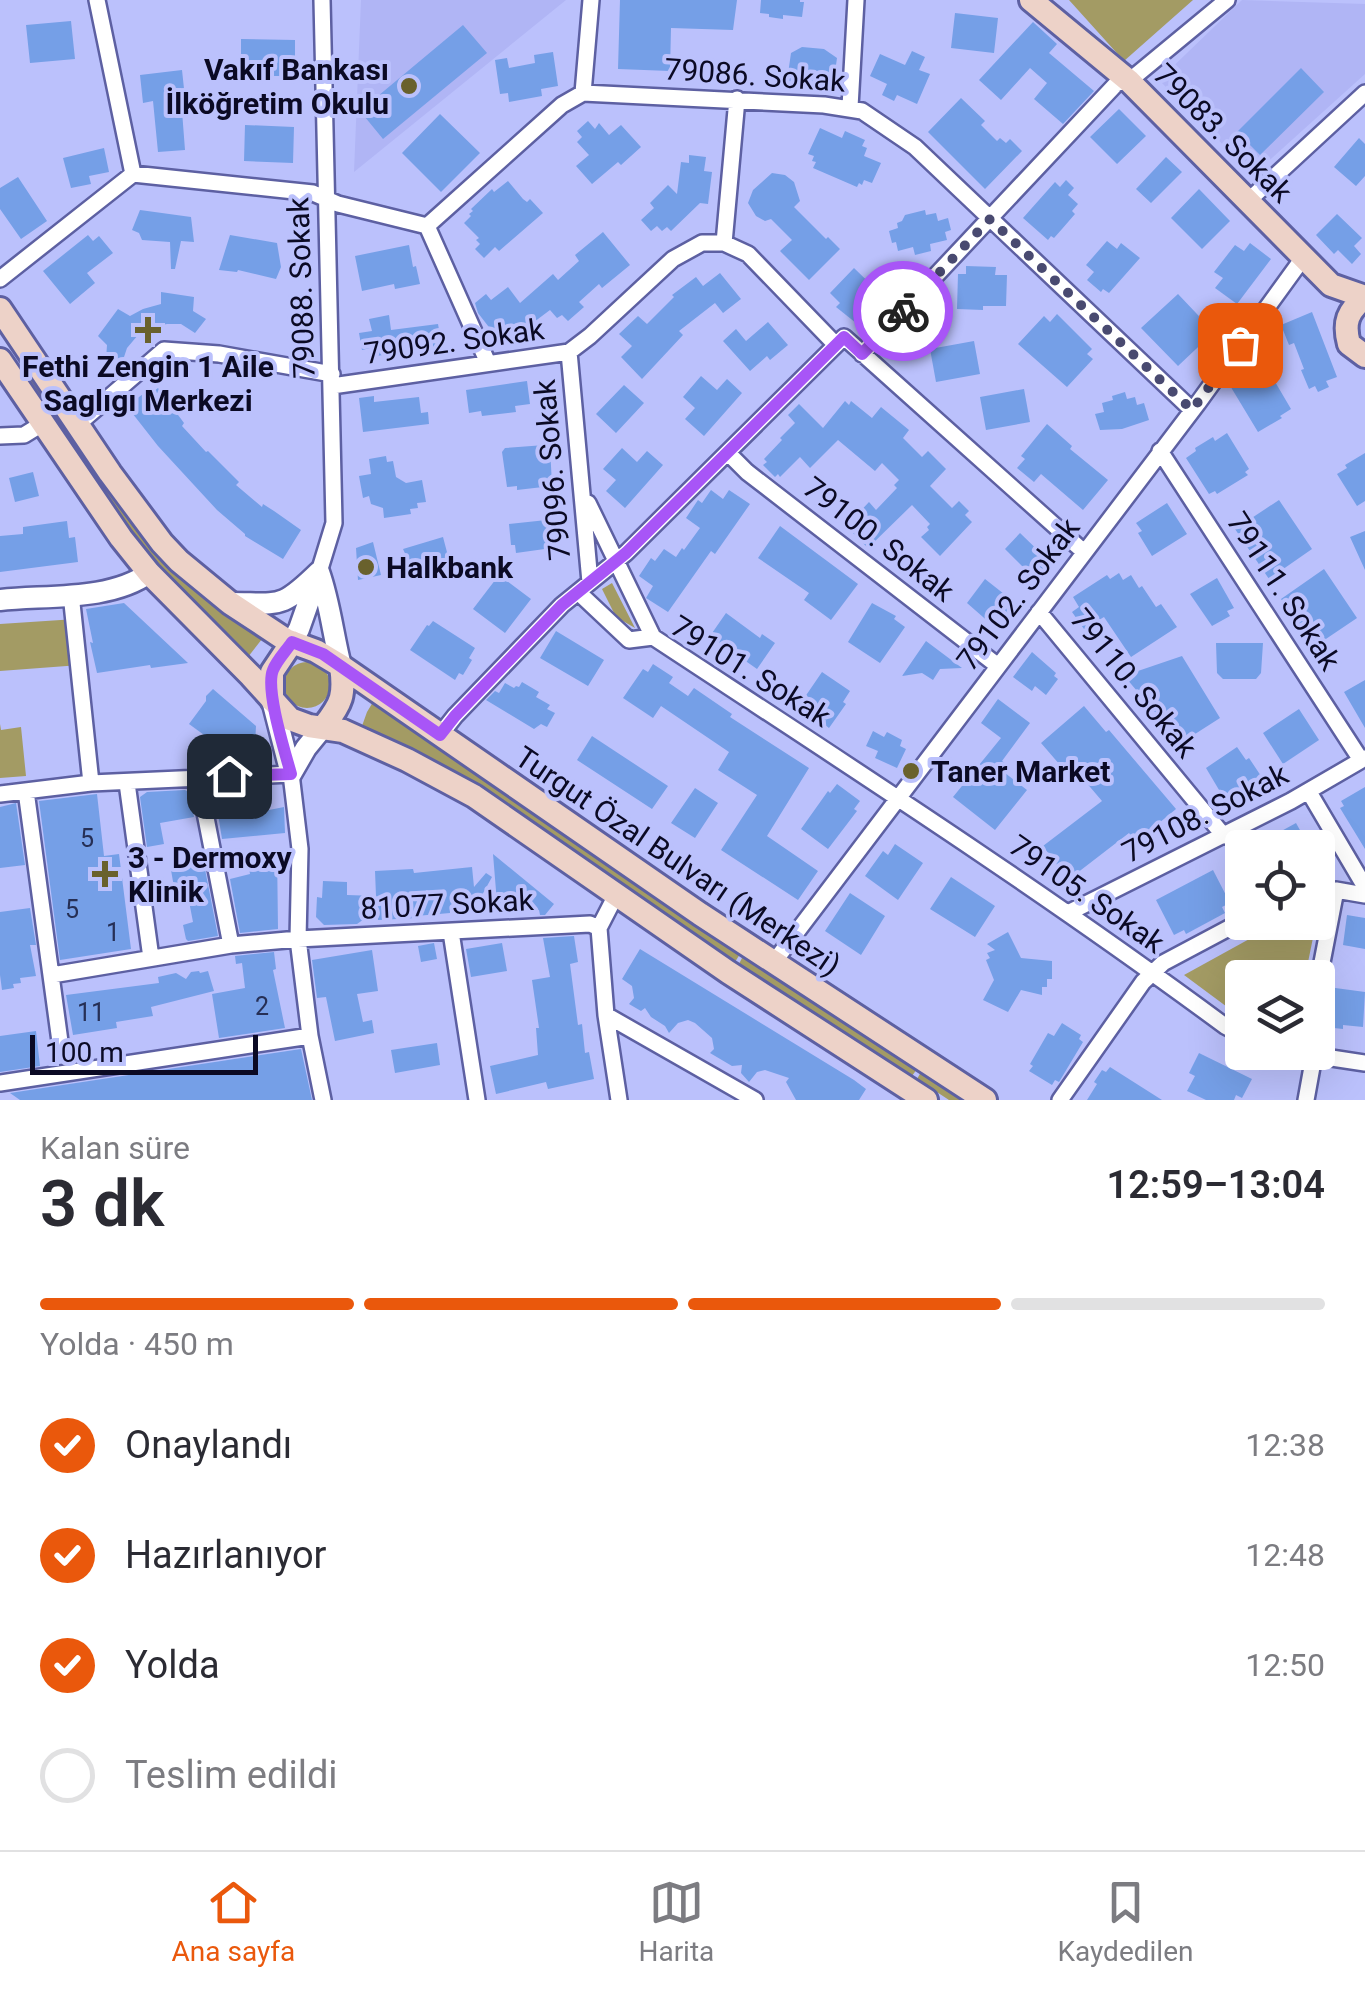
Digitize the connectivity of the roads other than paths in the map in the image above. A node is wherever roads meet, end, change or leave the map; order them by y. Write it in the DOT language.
graph roads {
  1 [pos="97,0"];
  2 [pos="322,0"];
  3 [pos="591,0"];
  4 [pos="856,0"];
  5 [pos="1030,0"];
  6 [pos="1054,0"];
  7 [pos="1228,0"];
  8 [pos="1068,28"];
  9 [pos="1129,80"];
  10 [pos="583,93"];
  11 [pos="1365,93"];
  12 [pos="737,99"];
  13 [pos="850,107"];
  14 [pos="134,174"];
  15 [pos="326,199"];
  16 [pos="1248,201"];
  17 [pos="990,219"];
  18 [pos="427,226"];
  19 [pos="724,243"];
  20 [pos="1303,258"];
  21 [pos="0,279"];
  22 [pos="1330,285"];
  23 [pos="1365,297"];
  24 [pos="0,310"];
  25 [pos="1345,324"];
  26 [pos="836,345"];
  27 [pos="569,352"];
  28 [pos="862,354"];
  29 [pos="1365,356"];
  30 [pos="0,360"];
  31 [pos="488,363"];
  32 [pos="332,380"];
  33 [pos="1192,410"];
  34 [pos="42,424"];
  35 [pos="77,425"];
  36 [pos="0,436"];
  37 [pos="1160,451"];
  38 [pos="728,453"];
  39 [pos="580,481"];
  40 [pos="1084,552"];
  41 [pos="616,562"];
  42 [pos="319,572"];
  43 [pos="149,573"];
  44 [pos="584,587"];
  45 [pos="70,594"];
  46 [pos="0,600"];
  47 [pos="230,603"];
  48 [pos="1039,612"];
  49 [pos="653,637"];
  50 [pos="292,642"];
  51 [pos="341,666"];
  52 [pos="998,666"];
  53 [pos="272,700"];
  54 [pos="324,726"];
  55 [pos="440,735"];
  56 [pos="1363,759"];
  57 [pos="291,774"];
  58 [pos="198,777"];
  59 [pos="126,783"];
  60 [pos="90,784"];
  61 [pos="26,790"];
  62 [pos="1308,792"];
  63 [pos="0,794"];
  64 [pos="899,798"];
  65 [pos="1224,836"];
  66 [pos="1365,886"];
  67 [pos="1336,890"];
  68 [pos="616,895"];
  69 [pos="1365,895"];
  70 [pos="1068,913"];
  71 [pos="599,928"];
  72 [pos="1225,930"];
  73 [pos="450,932"];
  74 [pos="298,939"];
  75 [pos="231,946"];
  76 [pos="151,958"];
  77 [pos="1322,960"];
  78 [pos="774,962"];
  79 [pos="1153,972"];
  80 [pos="52,975"];
  81 [pos="606,1014"];
  82 [pos="1225,1025"];
  83 [pos="310,1036"];
  84 [pos="61,1049"];
  85 [pos="1335,1058"];
  86 [pos="1365,1062"];
  87 [pos="1305,1070"];
  88 [pos="0,1083"];
  89 [pos="323,1100"];
  90 [pos="477,1100"];
  91 [pos="619,1100"];
  92 [pos="754,1100"];
  93 [pos="926,1100"];
  94 [pos="985,1100"];
  95 [pos="1060,1100"];
  96 [pos="1306,1100"];
  1 -- 14 [label="street"];
  2 -- 15 [label="street, 79088. Sokak"];
  3 -- 10 [label="street"];
  4 -- 13 [label="street"];
  5 -- 8 [label="main road, 79083. Sokak"];
  6 -- 8 [label="main road"];
  7 -- 9 [label="street"];
  8 -- 9 [label="main road, 79083. Sokak"];
  9 -- 16 [label="main road, 79083. Sokak"];
  9 -- 17 [label="street"];
  10 -- 12 [label="street, 79086. Sokak"];
  10 -- 18 [label="street"];
  11 -- 16 [label="street"];
  12 -- 13 [label="street, 79086. Sokak"];
  12 -- 19 [label="street"];
  13 -- 17 [label="street, 79086. Sokak"];
  14 -- 15 [label="street"];
  14 -- 21 [label="street"];
  15 -- 18 [label="street"];
  15 -- 32 [label="street, 79088. Sokak"];
  16 -- 20 [label="main road, 79083. Sokak"];
  17 -- 28 [label="street"];
  17 -- 33 [label="street, 79086. Sokak"];
  18 -- 31 [label="street"];
  19 -- 26 [label="street"];
  19 -- 27 [label="street, 79092. Sokak"];
  20 -- 22 [label="main road, 79083. Sokak"];
  20 -- 33 [label="street, 79102. Sokak"];
  22 -- 23 [label="main road"];
  22 -- 25 [label="main road"];
  23 -- 25 [label="main road"];
  24 -- 35 [label="main road"];
  25 -- 29 [label="main road"];
  26 -- 28 [label="street"];
  26 -- 38 [label="street"];
  27 -- 31 [label="street, 79092. Sokak"];
  27 -- 39 [label="street, 79096. Sokak"];
  28 -- 40 [label="street"];
  30 -- 34 [label="main road"];
  31 -- 32 [label="street, 79092. Sokak"];
  32 -- 35 [label="street"];
  32 -- 42 [label="street, 79088. Sokak"];
  33 -- 37 [label="street, 79102. Sokak"];
  34 -- 36 [label="street"];
  34 -- 43 [label="main road"];
  35 -- 47 [label="main road"];
  37 -- 40 [label="street, 79102. Sokak"];
  37 -- 56 [label="street, 79111. Sokak"];
  38 -- 41 [label="street"];
  38 -- 52 [label="street, 79100. Sokak"];
  39 -- 41 [label="street"];
  39 -- 44 [label="street, 79096. Sokak"];
  40 -- 48 [label="street, 79102. Sokak"];
  41 -- 44 [label="street"];
  41 -- 49 [label="street"];
  42 -- 47 [label="street"];
  42 -- 50 [label="street"];
  42 -- 51 [label="street"];
  43 -- 45 [label="street"];
  43 -- 53 [label="main road"];
  44 -- 49 [label="street, 79101. Sokak"];
  44 -- 55 [label="street"];
  45 -- 46 [label="street"];
  45 -- 60 [label="street"];
  47 -- 50 [label="main road"];
  48 -- 52 [label="street, 79102. Sokak"];
  48 -- 65 [label="street, 79110. Sokak"];
  49 -- 64 [label="street, 79101. Sokak"];
  50 -- 51 [label="main road"];
  50 -- 53 [label="main road"];
  51 -- 54 [label="main road"];
  51 -- 55 [label="main road, Turgut Özal Bulvarı (Merkezi)"];
  52 -- 64 [label="street, 79102. Sokak"];
  53 -- 54 [label="main road"];
  53 -- 57 [label="street"];
  54 -- 57 [label="street"];
  54 -- 68 [label="main road, Turgut Özal Bulvarı (Merkezi)"];
  55 -- 78 [label="main road, Turgut Özal Bulvarı (Merkezi)"];
  56 -- 62 [label="street, 79108. Sokak"];
  57 -- 58 [label="street"];
  57 -- 74 [label="street"];
  58 -- 59 [label="street"];
  58 -- 75 [label="street"];
  59 -- 60 [label="street"];
  59 -- 76 [label="street"];
  60 -- 61 [label="street"];
  61 -- 63 [label="street"];
  61 -- 80 [label="street"];
  62 -- 65 [label="street, 79108. Sokak"];
  62 -- 66 [label="street"];
  64 -- 70 [label="street, 79105. Sokak"];
  64 -- 78 [label="street, 79102. Sokak"];
  65 -- 70 [label="street, 79108. Sokak"];
  67 -- 69 [label="street"];
  67 -- 77 [label="street"];
  68 -- 71 [label="street"];
  68 -- 93 [label="main road, Turgut Özal Bulvarı (Merkezi)"];
  70 -- 79 [label="street, 79105. Sokak"];
  71 -- 73 [label="street, 81077 Sokak"];
  71 -- 81 [label="street"];
  72 -- 79 [label="street"];
  73 -- 74 [label="street, 81077 Sokak"];
  73 -- 90 [label="street"];
  74 -- 75 [label="street, 81077 Sokak"];
  74 -- 83 [label="street"];
  75 -- 76 [label="street, 81077 Sokak"];
  76 -- 80 [label="street, 81077 Sokak"];
  78 -- 94 [label="main road, Turgut Özal Bulvarı (Merkezi)"];
  79 -- 82 [label="street, 79105. Sokak"];
  79 -- 95 [label="street"];
  80 -- 84 [label="street"];
  81 -- 91 [label="street"];
  81 -- 92 [label="street"];
  83 -- 88 [label="street"];
  83 -- 89 [label="street"];
  85 -- 86 [label="street"];
  87 -- 96 [label="street"];
}
